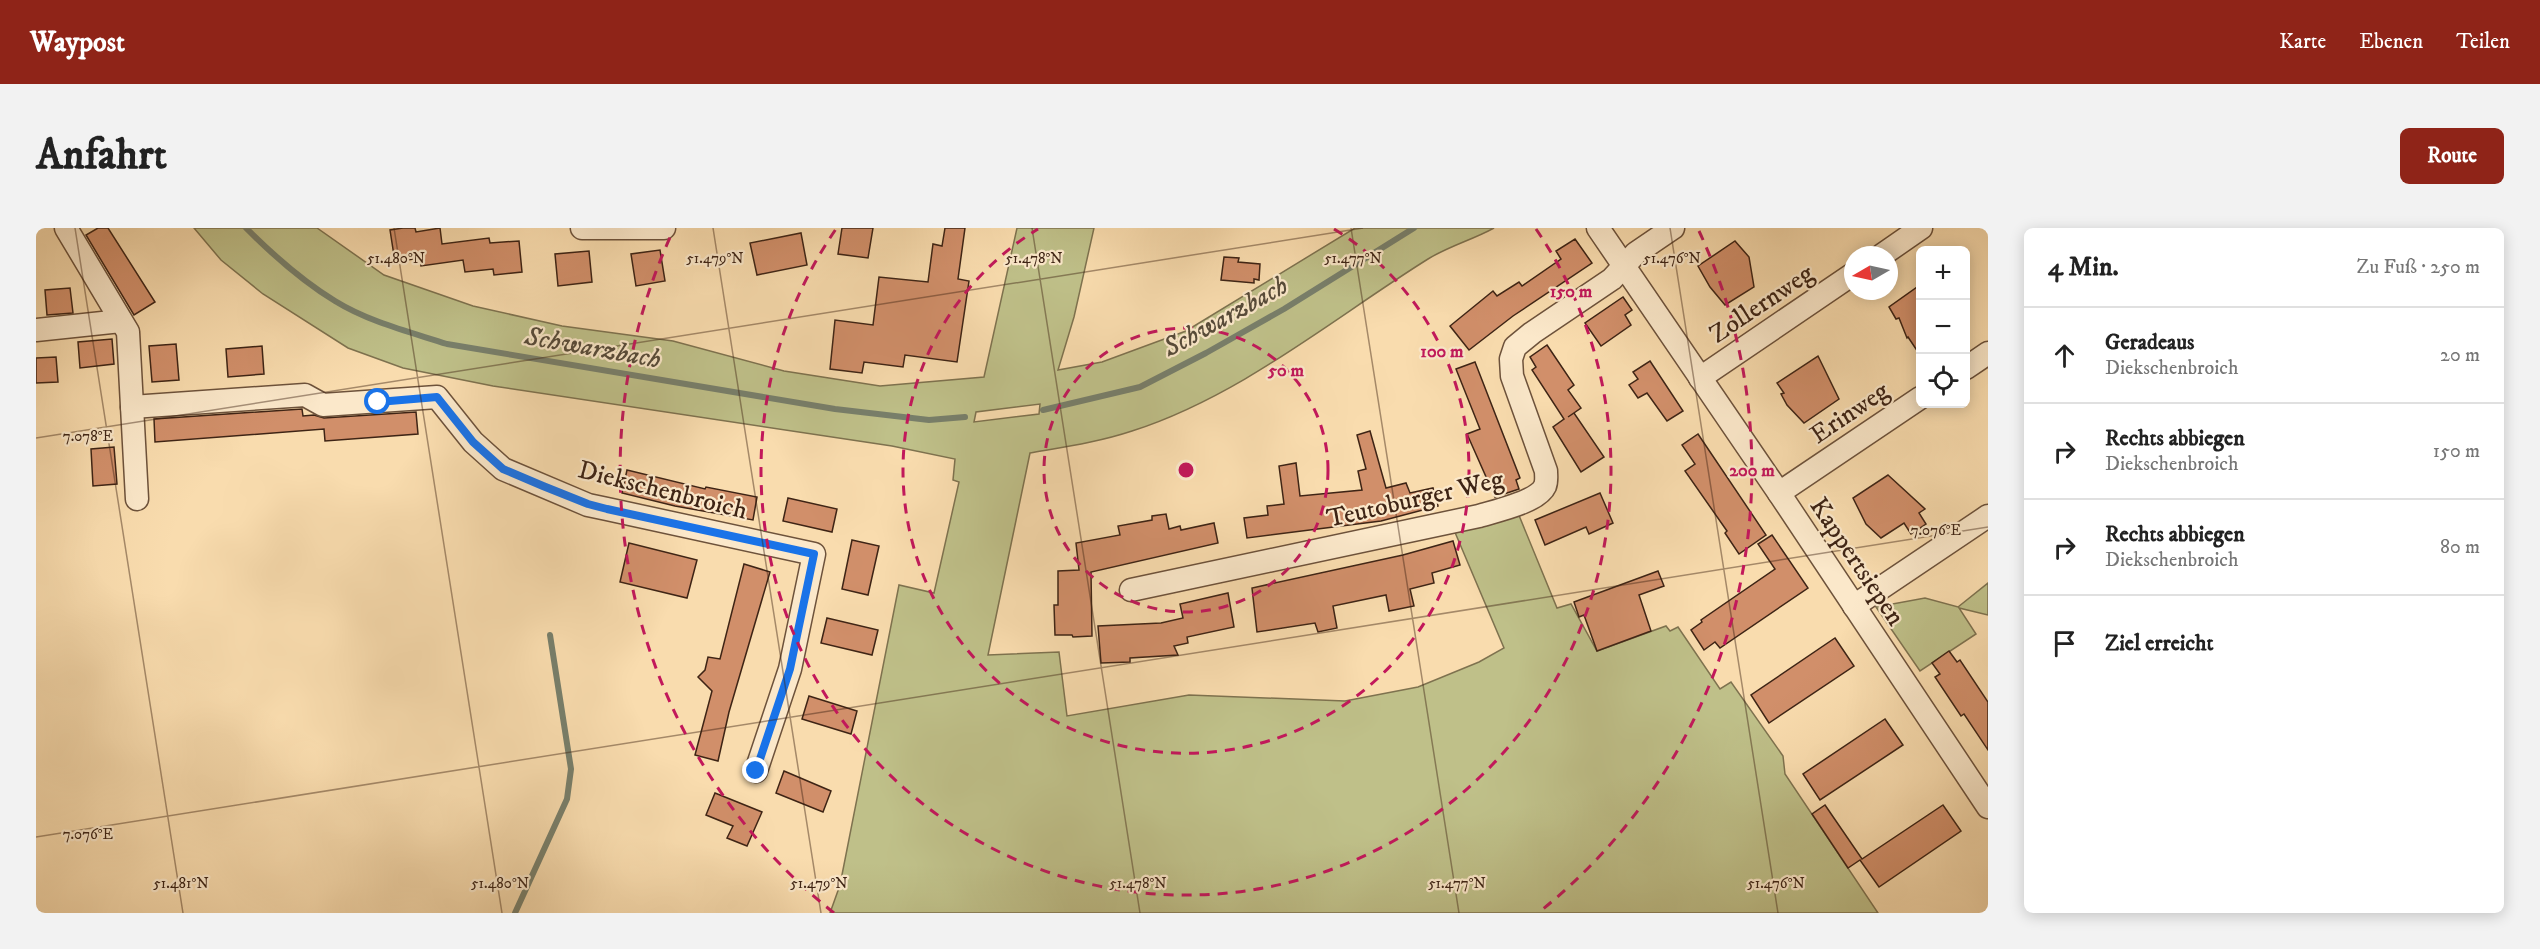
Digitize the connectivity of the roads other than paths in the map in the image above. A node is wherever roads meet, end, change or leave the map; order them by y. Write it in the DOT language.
graph roads {
  1 [pos="66,228"];
  2 [pos="582,228"];
  3 [pos="663,228"];
  4 [pos="1598,228"];
  5 [pos="1673,228"];
  6 [pos="1921,228"];
  7 [pos="1894,246"];
  8 [pos="1624,266"];
  9 [pos="1844,280"];
  10 [pos="122,321"];
  11 [pos="36,330"];
  12 [pos="1988,353"];
  13 [pos="1970,365"];
  14 [pos="1700,378"];
  15 [pos="1916,402"];
  16 [pos="132,407"];
  17 [pos="1779,493"];
  18 [pos="137,499"];
  19 [pos="1988,516"];
  20 [pos="1131,590"];
  21 [pos="1854,606"];
  22 [pos="756,771"];
  23 [pos="1988,807"];
  1 -- 10 [label="street"];
  2 -- 3 [label="street"];
  4 -- 8 [label="street, Kappertsiepen"];
  5 -- 8 [label="street, Teutoburger Weg"];
  6 -- 7 [label="street"];
  8 -- 14 [label="street, Kappertsiepen"];
  8 -- 20 [label="street, Teutoburger Weg"];
  9 -- 14 [label="street, Zollernweg"];
  10 -- 11 [label="street"];
  10 -- 16 [label="street"];
  12 -- 13 [label="street"];
  14 -- 17 [label="street, Kappertsiepen"];
  15 -- 17 [label="street, Erinweg"];
  16 -- 18 [label="street"];
  16 -- 22 [label="street, Diekschenbroich"];
  17 -- 21 [label="street, Kappertsiepen"];
  19 -- 21 [label="street"];
  21 -- 23 [label="street, Kappertsiepen"];
}
